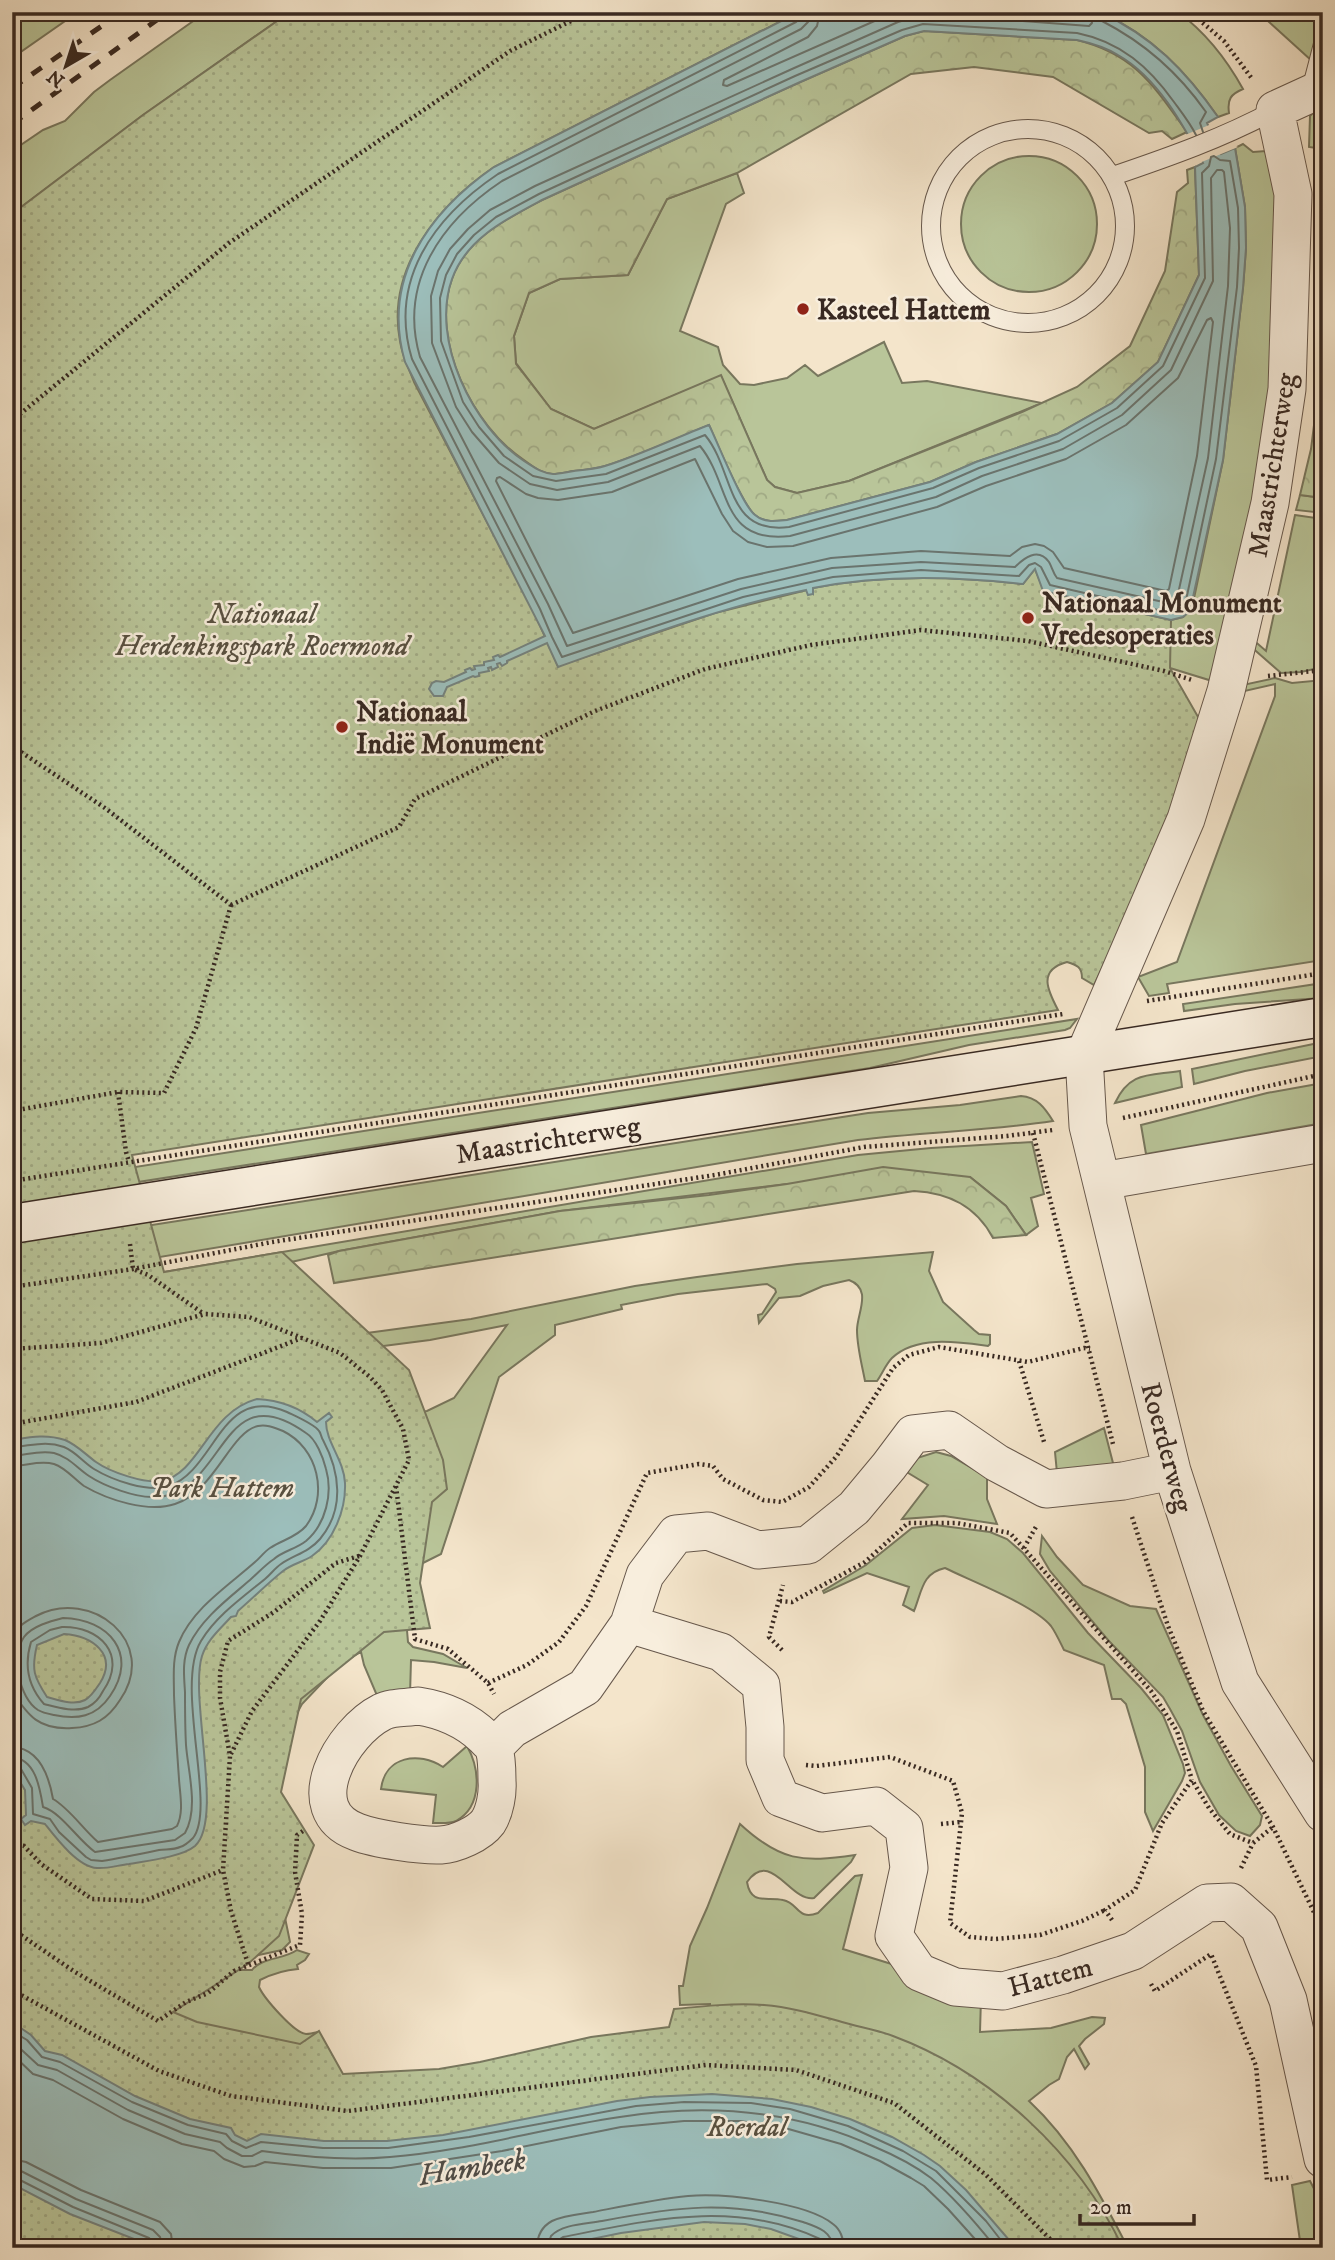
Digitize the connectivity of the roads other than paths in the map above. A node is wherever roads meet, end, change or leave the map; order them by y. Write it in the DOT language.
graph roads {
  1 [pos="1323,44"];
  2 [pos="1316,91"];
  3 [pos="1275,110"];
  4 [pos="1113,176"];
  5 [pos="1323,1017"];
  6 [pos="1084,1056"];
  7 [pos="1323,1143"];
  8 [pos="1102,1181"];
  9 [pos="12,1224"];
  10 [pos="1172,1471"];
  11 [pos="629,1624"];
  12 [pos="503,1738"];
  13 [pos="1323,1813"];
  14 [pos="1309,2168"];
  1 -- 2 [label="lane"];
  2 -- 3 [label="street"];
  3 -- 4 [label="lane"];
  3 -- 6 [label="street, Maastrichterweg"];
  4 -- 4 [label="lane"];
  5 -- 6 [label="main road, Maastrichterweg"];
  6 -- 8 [label="street, Roerderweg"];
  6 -- 9 [label="main road, Maastrichterweg"];
  7 -- 8 [label="street"];
  8 -- 10 [label="street, Roerderweg"];
  10 -- 11 [label="street"];
  10 -- 13 [label="street, Roerderweg"];
  11 -- 12 [label="street"];
  11 -- 14 [label="street, Hattem"];
  12 -- 12 [label="street"];
}
